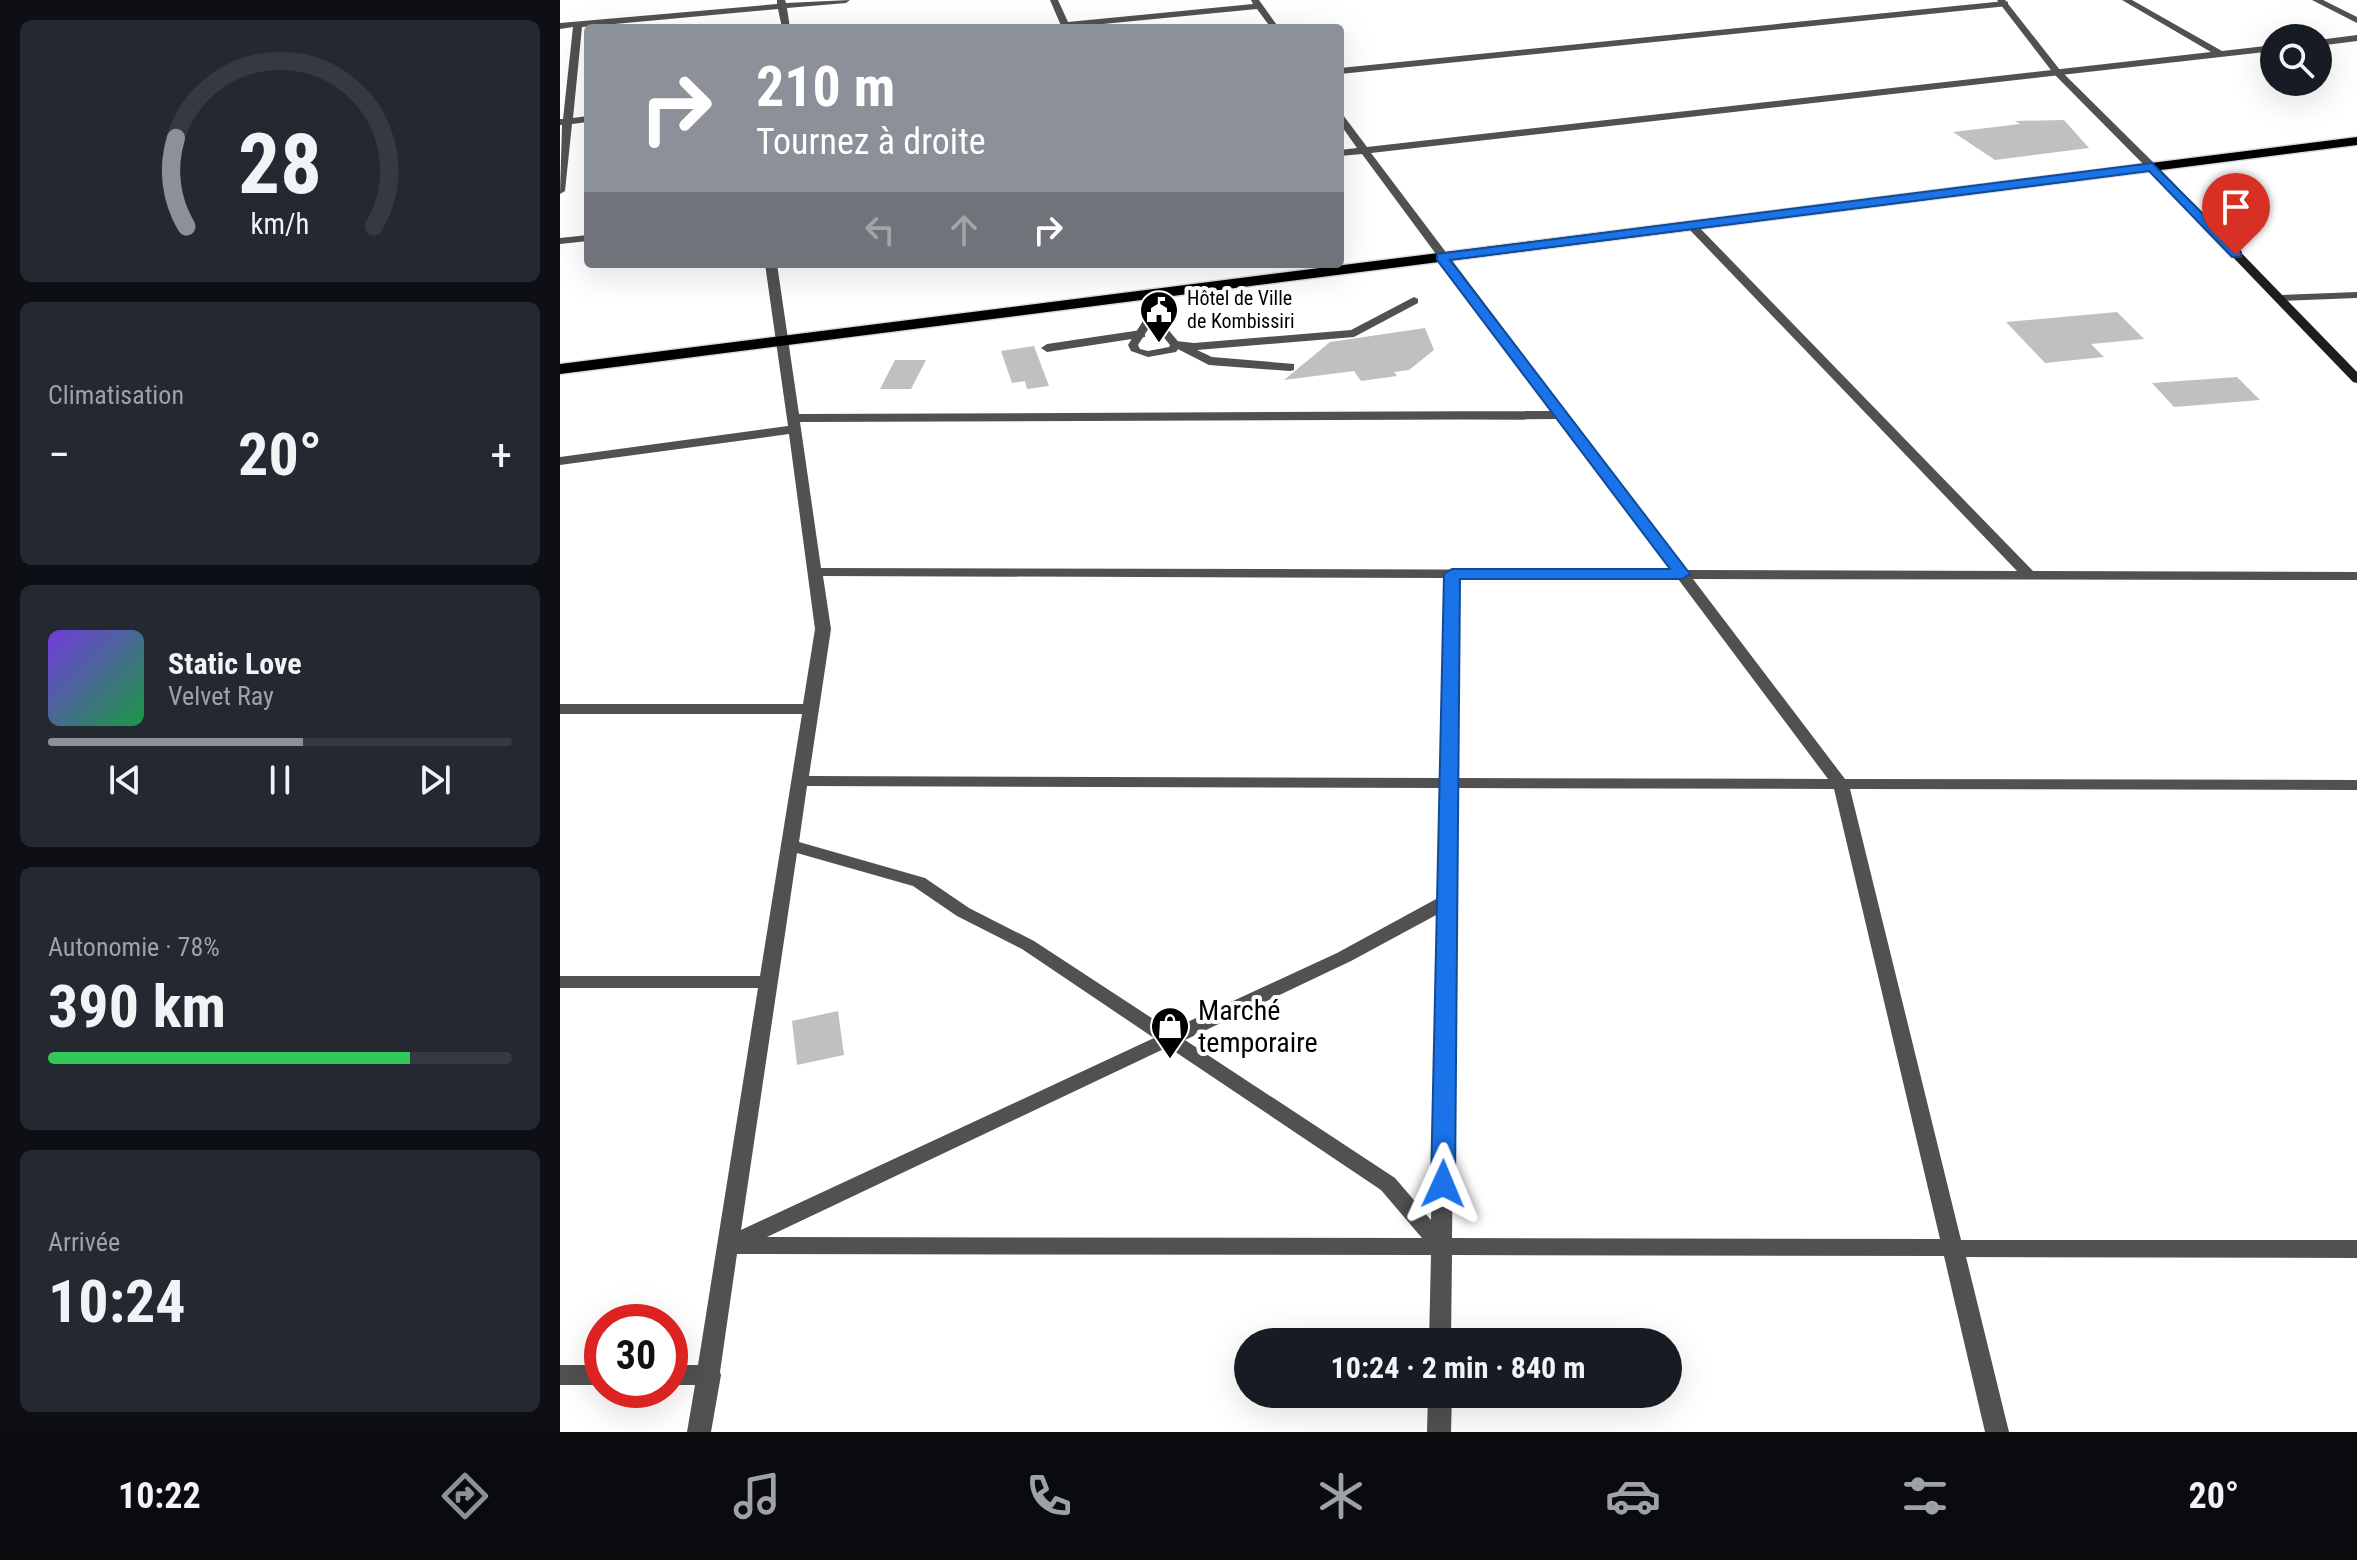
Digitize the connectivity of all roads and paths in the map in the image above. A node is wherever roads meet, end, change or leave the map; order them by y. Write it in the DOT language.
graph roads {
  1 [pos="846,0"];
  2 [pos="1054,0"];
  3 [pos="2126,0"];
  4 [pos="2316,0"];
  5 [pos="2003,2"];
  6 [pos="782,3"];
  7 [pos="1257,3"];
  8 [pos="2357,20"];
  9 [pos="578,24"];
  10 [pos="785,24"];
  11 [pos="1065,24"];
  12 [pos="1090,24"];
  13 [pos="1272,24"];
  14 [pos="560,26"];
  15 [pos="2357,38"];
  16 [pos="2332,41"];
  17 [pos="2260,50"];
  18 [pos="2220,54"];
  19 [pos="1344,71"];
  20 [pos="2057,72"];
  21 [pos="584,119"];
  22 [pos="564,121"];
  23 [pos="1344,122"];
  24 [pos="2357,141"];
  25 [pos="1364,150"];
  26 [pos="1344,152"];
  27 [pos="2152,167"];
  28 [pos="560,191"];
  29 [pos="1691,225"];
  30 [pos="584,238"];
  31 [pos="560,241"];
  32 [pos="1442,257"];
  33 [pos="772,268"];
  34 [pos="1145,295"];
  35 [pos="2357,295"];
  36 [pos="2279,298"];
  37 [pos="1414,301"];
  38 [pos="1151,316"];
  39 [pos="1141,334"];
  40 [pos="782,341"];
  41 [pos="1176,345"];
  42 [pos="1047,348"];
  43 [pos="1290,367"];
  44 [pos="560,369"];
  45 [pos="2357,379"];
  46 [pos="1561,415"];
  47 [pos="794,424"];
  48 [pos="560,461"];
  49 [pos="815,572"];
  50 [pos="1452,574"];
  51 [pos="1682,574"];
  52 [pos="2029,575"];
  53 [pos="2357,576"];
  54 [pos="560,709"];
  55 [pos="810,709"];
  56 [pos="800,781"];
  57 [pos="1449,784"];
  58 [pos="1841,785"];
  59 [pos="2357,785"];
  60 [pos="790,845"];
  61 [pos="1447,901"];
  62 [pos="560,982"];
  63 [pos="769,982"];
  64 [pos="1168,1040"];
  65 [pos="730,1245"];
  66 [pos="1442,1247"];
  67 [pos="1953,1248"];
  68 [pos="2357,1249"];
  69 [pos="1440,1328"];
  70 [pos="560,1375"];
  71 [pos="584,1375"];
  72 [pos="688,1375"];
  73 [pos="710,1375"];
  74 [pos="1440,1408"];
  75 [pos="699,1432"];
  76 [pos="1439,1432"];
  77 [pos="1997,1432"];
  1 -- 6 [label="street"];
  2 -- 11 [label="street"];
  3 -- 18 [label="street"];
  4 -- 8 [label="street"];
  5 -- 19 [label="street"];
  5 -- 20 [label="street"];
  6 -- 9 [label="street"];
  6 -- 10 [label="street"];
  7 -- 12 [label="street"];
  7 -- 13 [label="street"];
  9 -- 14 [label="street"];
  9 -- 22 [label="street"];
  15 -- 16 [label="street"];
  17 -- 18 [label="street"];
  18 -- 20 [label="street"];
  20 -- 25 [label="street"];
  20 -- 27 [label="street"];
  21 -- 22 [label="street"];
  22 -- 28 [label="street"];
  23 -- 25 [label="street"];
  24 -- 27 [label="highway"];
  25 -- 26 [label="street"];
  25 -- 32 [label="street"];
  27 -- 29 [label="highway"];
  27 -- 36 [label="main road"];
  29 -- 32 [label="highway"];
  29 -- 52 [label="street"];
  30 -- 31 [label="street"];
  32 -- 34 [label="highway"];
  32 -- 46 [label="street"];
  33 -- 40 [label="street"];
  34 -- 38 [label="lane"];
  34 -- 40 [label="highway"];
  35 -- 36 [label="street"];
  36 -- 45 [label="main road"];
  37 -- 41 [label="street"];
  38 -- 39 [label="lane"];
  38 -- 41 [label="lane"];
  39 -- 41 [label="lane"];
  39 -- 42 [label="street"];
  40 -- 44 [label="highway"];
  40 -- 47 [label="street"];
  41 -- 43 [label="street"];
  46 -- 47 [label="street"];
  46 -- 51 [label="street"];
  47 -- 48 [label="street"];
  47 -- 49 [label="street"];
  49 -- 50 [label="street"];
  49 -- 55 [label="street"];
  50 -- 51 [label="street"];
  50 -- 57 [label="street"];
  51 -- 52 [label="street"];
  51 -- 58 [label="street"];
  52 -- 53 [label="street"];
  54 -- 55 [label="street"];
  55 -- 56 [label="street"];
  56 -- 57 [label="street"];
  56 -- 60 [label="street"];
  57 -- 58 [label="street"];
  57 -- 61 [label="street"];
  58 -- 59 [label="street"];
  58 -- 67 [label="street"];
  60 -- 63 [label="street"];
  60 -- 64 [label="street"];
  61 -- 64 [label="street"];
  61 -- 66 [label="street"];
  62 -- 63 [label="street"];
  63 -- 65 [label="street"];
  64 -- 65 [label="street"];
  64 -- 66 [label="street"];
  65 -- 66 [label="street"];
  65 -- 73 [label="street"];
  66 -- 67 [label="street"];
  66 -- 69 [label="street"];
  67 -- 68 [label="street"];
  67 -- 77 [label="street"];
  70 -- 71 [label="street"];
  72 -- 73 [label="street"];
  73 -- 75 [label="street"];
  74 -- 76 [label="street"];
}
